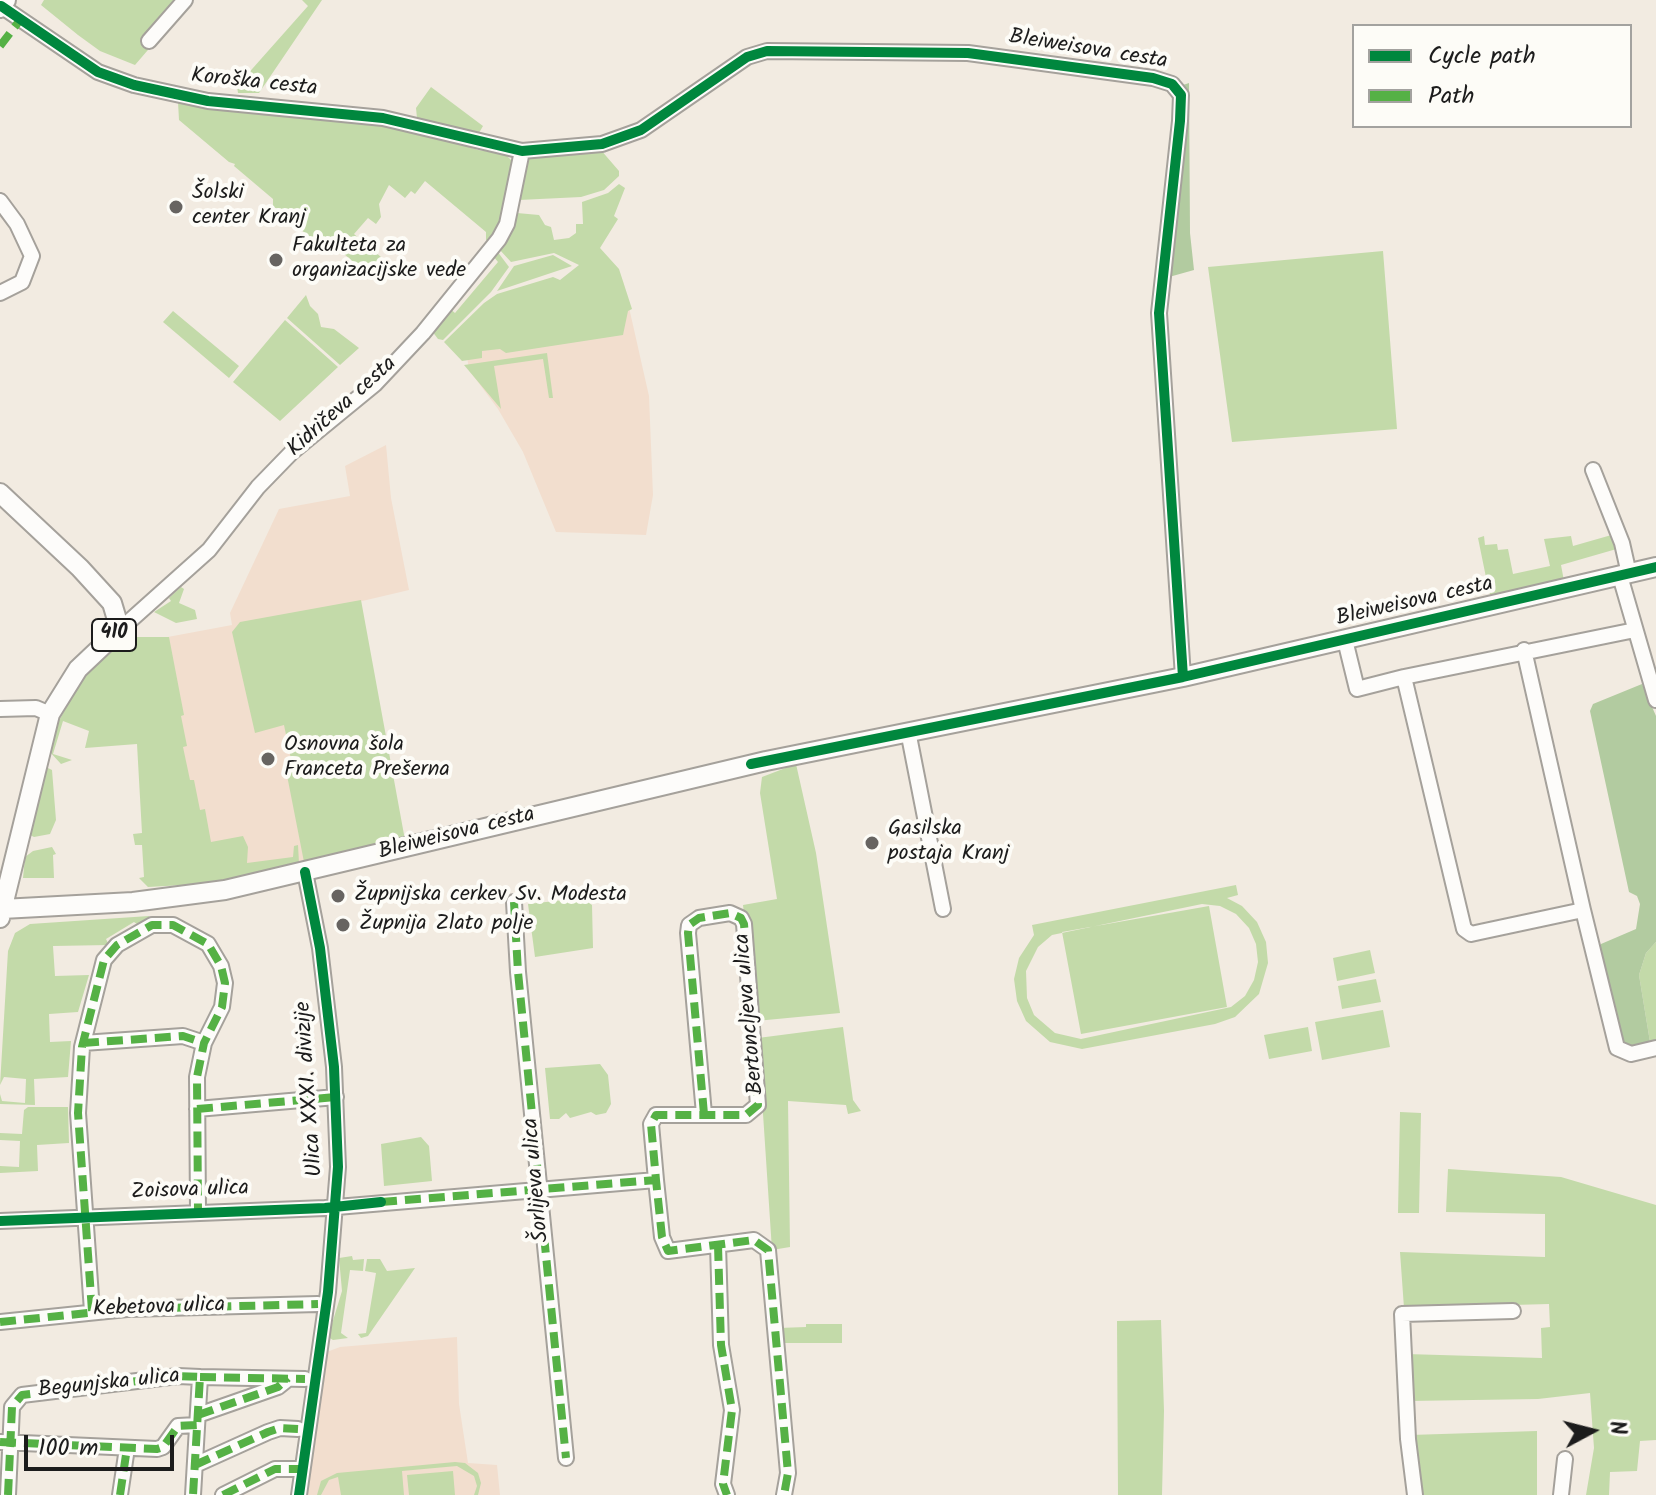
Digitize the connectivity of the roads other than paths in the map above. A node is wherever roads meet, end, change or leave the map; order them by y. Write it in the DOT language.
graph roads {
  1 [pos="6,0"];
  2 [pos="185,0"];
  3 [pos="0,7"];
  4 [pos="149,41"];
  5 [pos="522,151"];
  6 [pos="0,201"];
  7 [pos="0,293"];
  8 [pos="1593,470"];
  9 [pos="0,493"];
  10 [pos="1656,567"];
  11 [pos="1624,575"];
  12 [pos="1635,630"];
  13 [pos="114,635"];
  14 [pos="1345,640"];
  15 [pos="1524,650"];
  16 [pos="1183,677"];
  17 [pos="1404,677"];
  18 [pos="1655,695"];
  19 [pos="0,709"];
  20 [pos="50,714"];
  21 [pos="908,731"];
  22 [pos="305,872"];
  23 [pos="514,902"];
  24 [pos="943,909"];
  25 [pos="1583,910"];
  26 [pos="1,912"];
  27 [pos="83,1043"];
  28 [pos="204,1043"];
  29 [pos="1656,1048"];
  30 [pos="336,1097"];
  31 [pos="197,1109"];
  32 [pos="704,1114"];
  33 [pos="656,1180"];
  34 [pos="540,1188"];
  35 [pos="337,1206"];
  36 [pos="198,1211"];
  37 [pos="86,1216"];
  38 [pos="0,1221"];
  39 [pos="718,1245"];
  40 [pos="318,1304"];
  41 [pos="92,1311"];
  42 [pos="1513,1311"];
  43 [pos="0,1322"];
  44 [pos="200,1377"];
  45 [pos="288,1378"];
  46 [pos="305,1379"];
  47 [pos="198,1420"];
  48 [pos="298,1429"];
  49 [pos="9,1442"];
  50 [pos="127,1448"];
  51 [pos="566,1458"];
  52 [pos="1565,1459"];
  53 [pos="195,1465"];
  54 [pos="301,1469"];
  55 [pos="8,1495"];
  56 [pos="120,1495"];
  57 [pos="193,1495"];
  58 [pos="223,1495"];
  59 [pos="299,1495"];
  60 [pos="727,1495"];
  61 [pos="784,1495"];
  62 [pos="1415,1495"];
  63 [pos="1561,1495"];
  1 -- 3 [label="main road, Koroška cesta"];
  2 -- 4 [label="street"];
  3 -- 5 [label="street, Koroška cesta"];
  5 -- 13 [label="street, Kidričeva cesta"];
  5 -- 16 [label="street, Bleiweisova cesta"];
  6 -- 7 [label="street"];
  8 -- 11 [label="street"];
  9 -- 13 [label="main road, 410"];
  10 -- 11 [label="main road, Bleiweisova cesta / 410"];
  11 -- 12 [label="street"];
  11 -- 14 [label="main road, Bleiweisova cesta / 410"];
  12 -- 15 [label="street"];
  12 -- 18 [label="street"];
  13 -- 20 [label="main road, Kidričeva cesta / 410"];
  14 -- 16 [label="main road, Bleiweisova cesta / 410"];
  14 -- 17 [label="street"];
  15 -- 17 [label="street"];
  15 -- 25 [label="street"];
  16 -- 21 [label="main road, Bleiweisova cesta / 410"];
  17 -- 25 [label="street"];
  19 -- 20 [label="street"];
  20 -- 26 [label="main road, Kidričeva cesta / 410"];
  21 -- 22 [label="main road, Bleiweisova cesta / 410"];
  21 -- 24 [label="street"];
  22 -- 26 [label="main road, Bleiweisova cesta / 410"];
  22 -- 30 [label="street, Ulica XXXI. divizije"];
  23 -- 34 [label="street, Šorlijeva ulica"];
  25 -- 29 [label="street"];
  27 -- 28 [label="street"];
  27 -- 28 [label="street"];
  27 -- 37 [label="street"];
  28 -- 31 [label="street"];
  30 -- 31 [label="street"];
  30 -- 35 [label="street, Ulica XXXI. divizije"];
  31 -- 36 [label="street"];
  32 -- 32 [label="street, Bertoncljeva ulica"];
  32 -- 33 [label="street, Bertoncljeva ulica"];
  33 -- 34 [label="street, Zoisova ulica"];
  33 -- 39 [label="street, Bertoncljeva ulica"];
  34 -- 35 [label="street, Zoisova ulica"];
  34 -- 51 [label="street, Šorlijeva ulica"];
  35 -- 36 [label="street, Zoisova ulica"];
  35 -- 54 [label="street, Ulica XXXI. divizije"];
  36 -- 37 [label="street, Zoisova ulica"];
  37 -- 38 [label="street, Zoisova ulica"];
  37 -- 41 [label="street"];
  39 -- 60 [label="street"];
  39 -- 61 [label="street, Bertoncljeva ulica"];
  40 -- 41 [label="street, Kebetova ulica"];
  41 -- 43 [label="street, Kebetova ulica"];
  42 -- 62 [label="street"];
  44 -- 45 [label="street, Begunjska ulica"];
  44 -- 47 [label="street, Begunjska ulica"];
  44 -- 49 [label="street, Begunjska ulica"];
  45 -- 46 [label="street, Begunjska ulica"];
  45 -- 47 [label="street, Begunjska ulica"];
  47 -- 50 [label="street, Begunjska ulica"];
  47 -- 53 [label="street, Begunjska ulica"];
  48 -- 53 [label="street"];
  49 -- 50 [label="street, Begunjska ulica"];
  49 -- 55 [label="street, Begunjska ulica"];
  50 -- 56 [label="street"];
  52 -- 63 [label="street"];
  53 -- 57 [label="street, Begunjska ulica"];
  54 -- 58 [label="street"];
  54 -- 59 [label="street, Ulica XXXI. divizije"];
}
